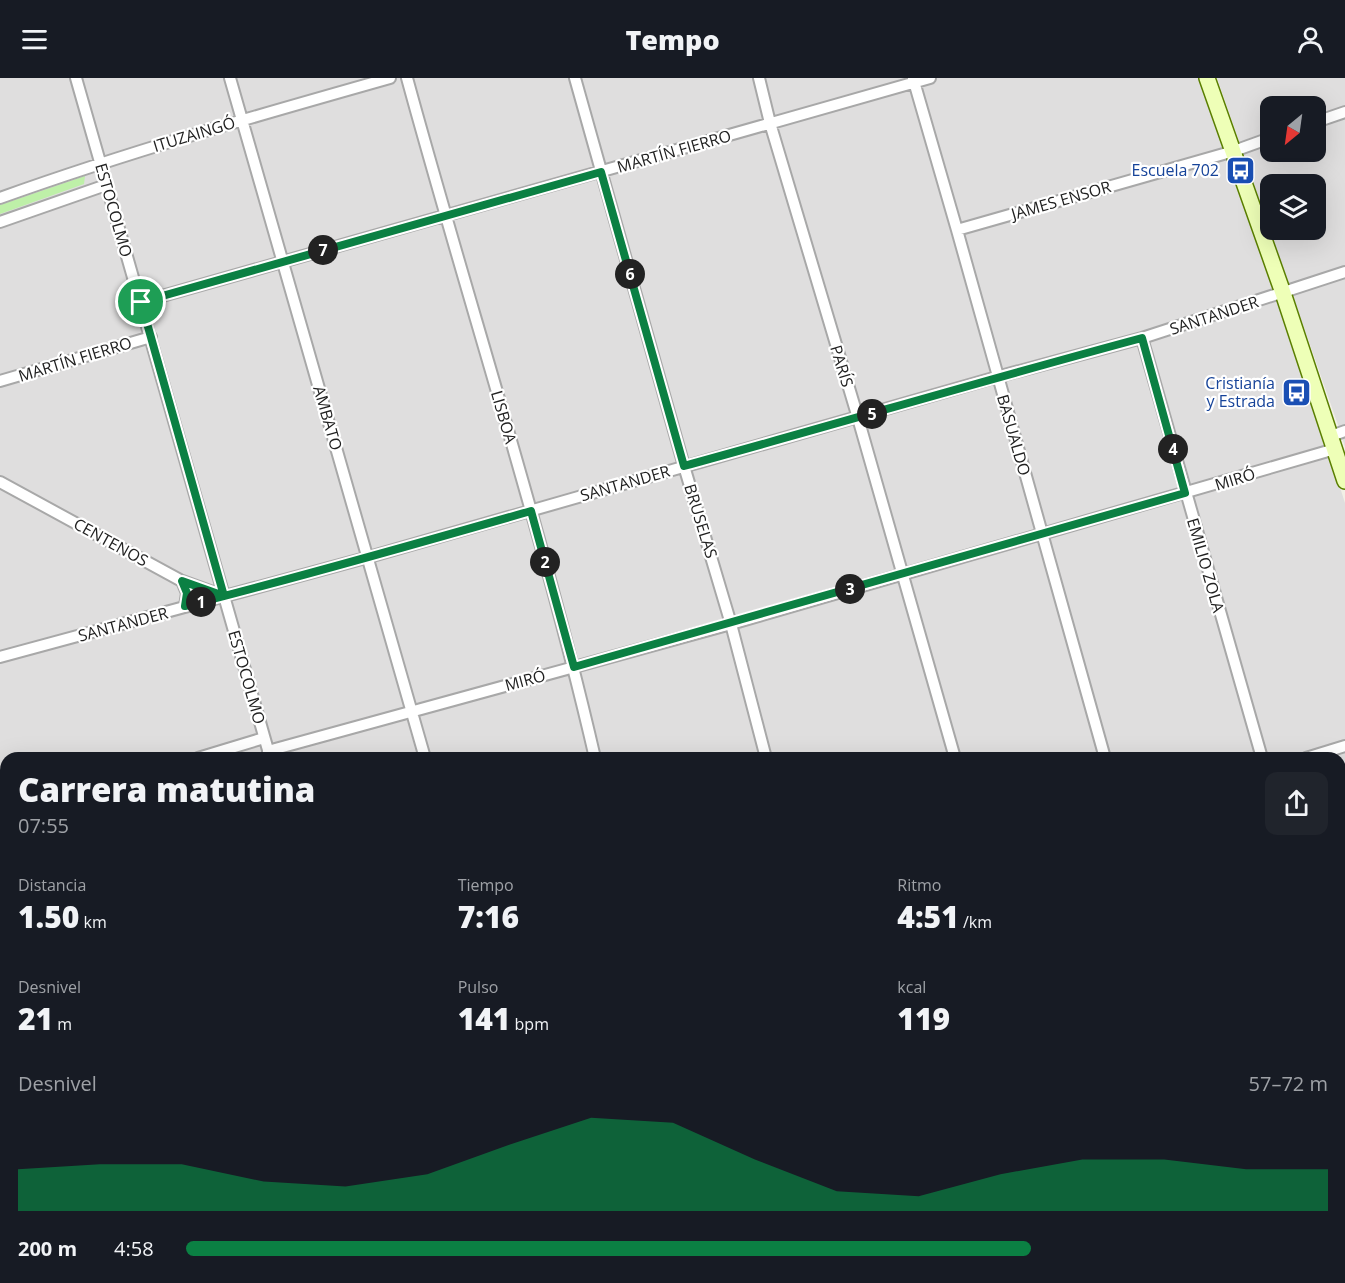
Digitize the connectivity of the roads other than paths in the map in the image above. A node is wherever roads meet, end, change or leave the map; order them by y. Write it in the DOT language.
graph roads {
  1 [pos="76,78"];
  2 [pos="230,78"];
  3 [pos="390,78"];
  4 [pos="406,78"];
  5 [pos="575,78"];
  6 [pos="759,78"];
  7 [pos="930,78"];
  8 [pos="1207,78"];
  9 [pos="913,80"];
  10 [pos="1345,112"];
  11 [pos="1326,119"];
  12 [pos="242,120"];
  13 [pos="770,123"];
  14 [pos="1260,142"];
  15 [pos="1233,151"];
  16 [pos="100,163"];
  17 [pos="601,172"];
  18 [pos="106,185"];
  19 [pos="0,198"];
  20 [pos="445,216"];
  21 [pos="0,222"];
  22 [pos="957,230"];
  23 [pos="282,261"];
  24 [pos="1345,272"];
  25 [pos="1283,293"];
  26 [pos="141,302"];
  27 [pos="151,337"];
  28 [pos="1142,338"];
  29 [pos="997,377"];
  30 [pos="0,381"];
  31 [pos="858,418"];
  32 [pos="1337,439"];
  33 [pos="684,466"];
  34 [pos="1345,481"];
  35 [pos="0,482"];
  36 [pos="1185,493"];
  37 [pos="531,511"];
  38 [pos="1043,532"];
  39 [pos="369,557"];
  40 [pos="902,574"];
  41 [pos="182,581"];
  42 [pos="224,596"];
  43 [pos="185,606"];
  44 [pos="731,624"];
  45 [pos="0,657"];
  46 [pos="574,667"];
  47 [pos="412,711"];
  48 [pos="264,738"];
  49 [pos="1345,746"];
  50 [pos="218,752"];
  51 [pos="268,752"];
  52 [pos="276,752"];
  53 [pos="423,752"];
  54 [pos="594,752"];
  55 [pos="764,752"];
  56 [pos="953,752"];
  57 [pos="1103,752"];
  58 [pos="1260,752"];
  59 [pos="1326,752"];
  1 -- 16 [label="street, ESTOCOLMO"];
  2 -- 12 [label="street, AMBATO"];
  3 -- 12 [label="street, ITUZAINGÓ"];
  4 -- 20 [label="street, LISBOA"];
  5 -- 17 [label="street, BRUSELAS"];
  6 -- 13 [label="street, PARÍS"];
  7 -- 9 [label="street, MARTÍN FIERRO"];
  8 -- 15 [label="street"];
  9 -- 13 [label="street, MARTÍN FIERRO"];
  9 -- 22 [label="street, BASUALDO"];
  10 -- 11 [label="street"];
  12 -- 16 [label="street, ITUZAINGÓ"];
  12 -- 23 [label="street, AMBATO"];
  13 -- 17 [label="street, MARTÍN FIERRO"];
  13 -- 31 [label="street, PARÍS"];
  14 -- 15 [label="street, JAMES ENSOR"];
  15 -- 22 [label="street, JAMES ENSOR"];
  15 -- 25 [label="street"];
  16 -- 18 [label="street, ESTOCOLMO"];
  16 -- 19 [label="street, ITUZAINGÓ"];
  17 -- 20 [label="street, MARTÍN FIERRO"];
  17 -- 33 [label="street, BRUSELAS"];
  18 -- 21 [label="street"];
  18 -- 26 [label="street, ESTOCOLMO"];
  20 -- 23 [label="street, MARTÍN FIERRO"];
  20 -- 37 [label="street, LISBOA"];
  22 -- 29 [label="street, BASUALDO"];
  23 -- 26 [label="street, MARTÍN FIERRO"];
  23 -- 39 [label="street, AMBATO"];
  24 -- 25 [label="street, SANTANDER"];
  25 -- 28 [label="street, SANTANDER"];
  25 -- 32 [label="street"];
  26 -- 27 [label="street, ESTOCOLMO"];
  27 -- 30 [label="street, MARTÍN FIERRO"];
  27 -- 42 [label="street, ESTOCOLMO"];
  28 -- 29 [label="street, SANTANDER"];
  28 -- 36 [label="street, EMILIO ZOLA"];
  29 -- 31 [label="street, SANTANDER"];
  29 -- 38 [label="street, BASUALDO"];
  31 -- 33 [label="street, SANTANDER"];
  31 -- 40 [label="street, PARÍS"];
  32 -- 34 [label="street"];
  32 -- 36 [label="street, MIRÓ"];
  33 -- 37 [label="street, SANTANDER"];
  33 -- 44 [label="street, BRUSELAS"];
  35 -- 41 [label="street, CENTENOS"];
  36 -- 38 [label="street, MIRÓ"];
  36 -- 58 [label="street, EMILIO ZOLA"];
  37 -- 39 [label="street, SANTANDER"];
  37 -- 46 [label="street, LISBOA"];
  38 -- 40 [label="street, MIRÓ"];
  38 -- 57 [label="street, BASUALDO"];
  39 -- 42 [label="street, SANTANDER"];
  39 -- 47 [label="street, AMBATO"];
  40 -- 44 [label="street, MIRÓ"];
  40 -- 56 [label="street, PARÍS"];
  41 -- 42 [label="street, CENTENOS"];
  41 -- 43 [label="street"];
  42 -- 43 [label="street, SANTANDER"];
  42 -- 48 [label="street, ESTOCOLMO"];
  43 -- 45 [label="street, SANTANDER"];
  44 -- 46 [label="street, MIRÓ"];
  44 -- 55 [label="street, BRUSELAS"];
  46 -- 47 [label="street, MIRÓ"];
  46 -- 54 [label="street, LISBOA"];
  47 -- 52 [label="street, MIRÓ"];
  47 -- 53 [label="street, AMBATO"];
  48 -- 50 [label="street"];
  48 -- 51 [label="street, ESTOCOLMO"];
  49 -- 59 [label="street"];
}
